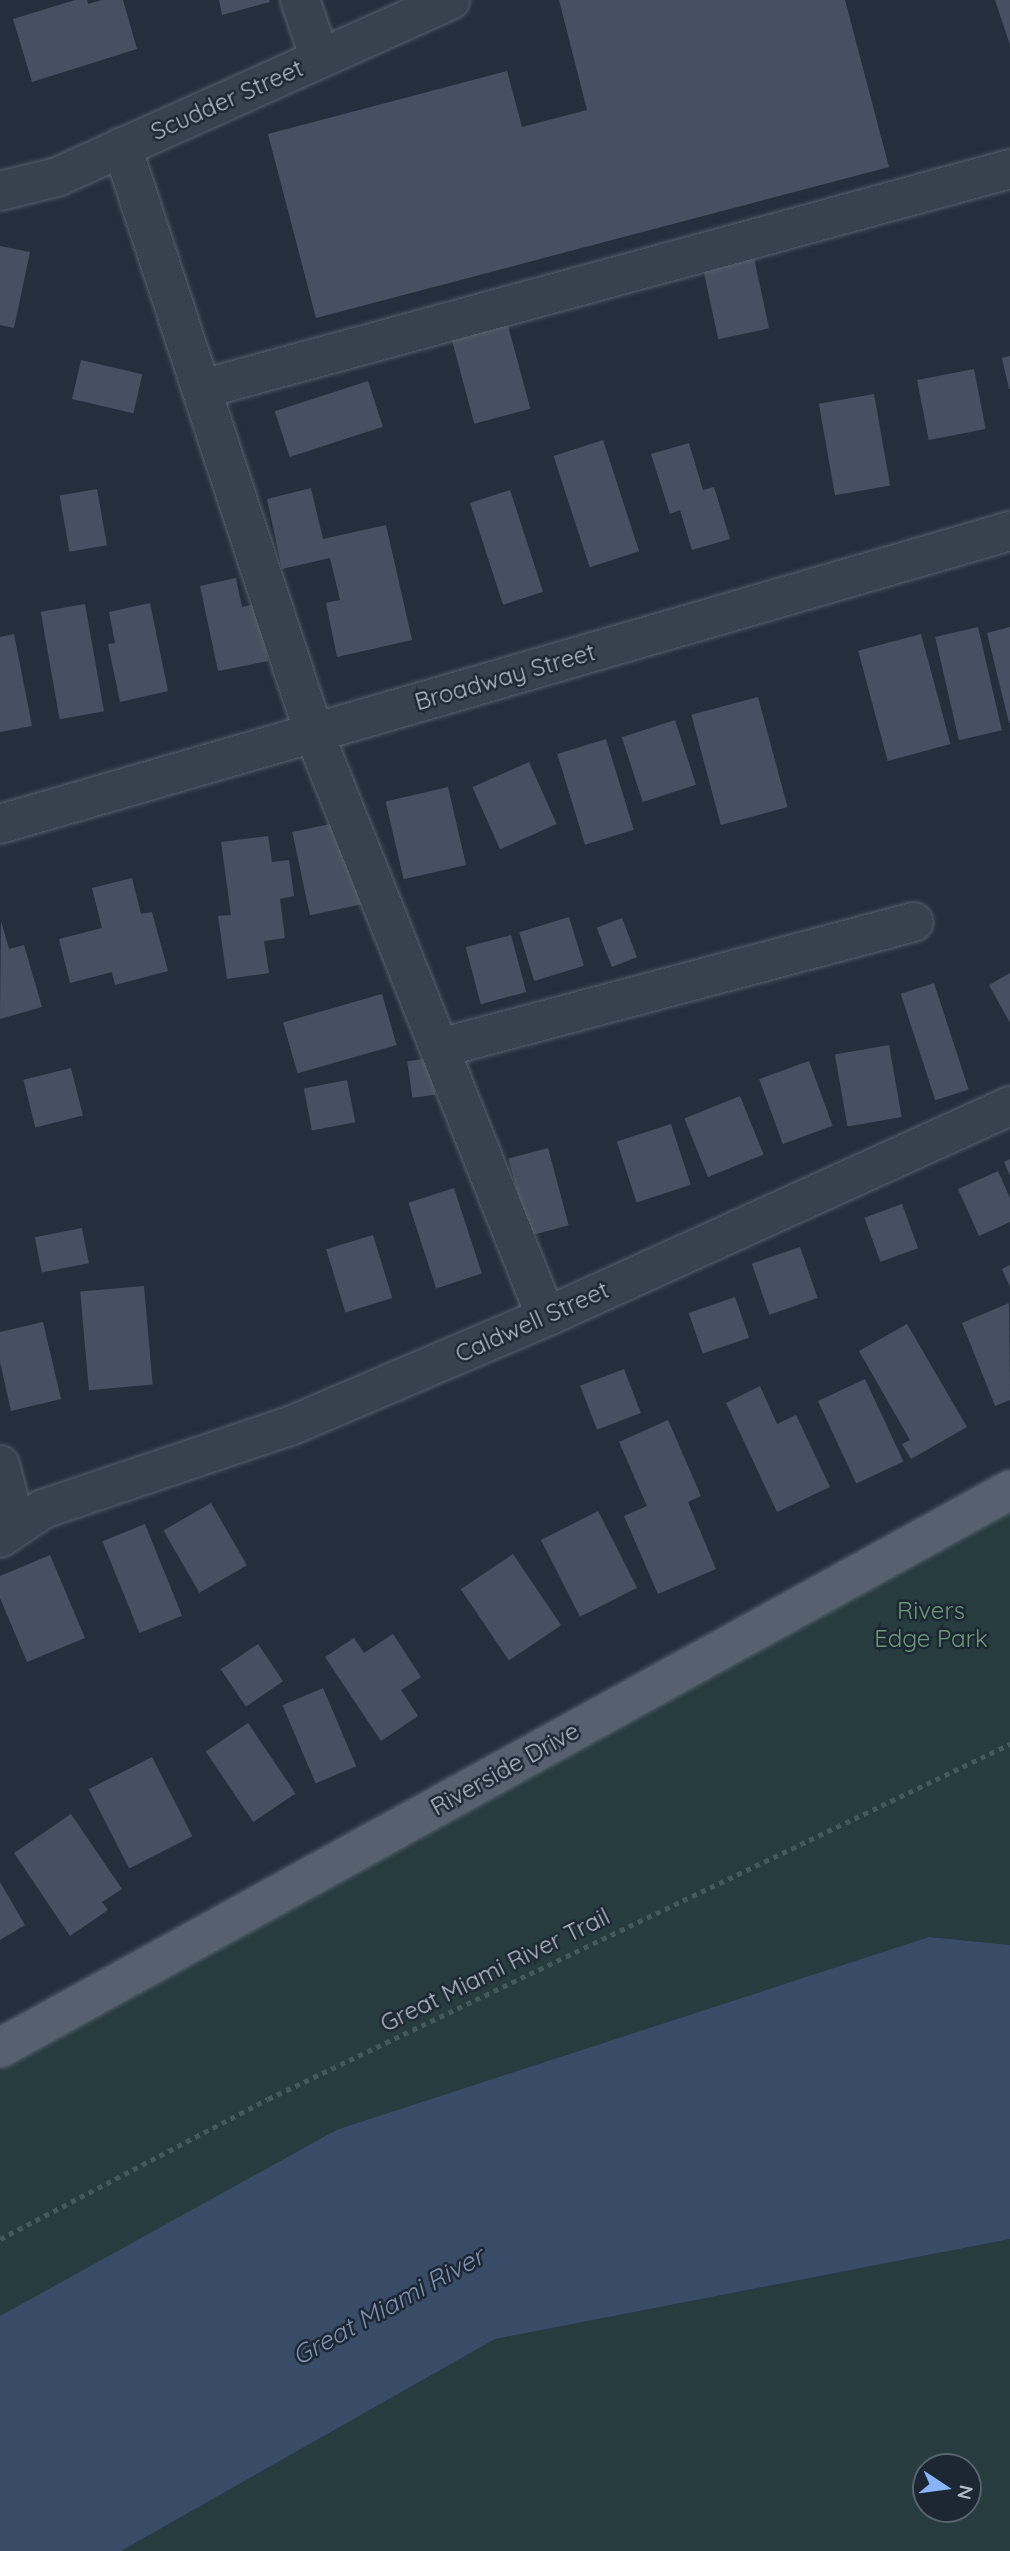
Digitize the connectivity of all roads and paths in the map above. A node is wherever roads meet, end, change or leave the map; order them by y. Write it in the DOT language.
graph roads {
  1 [pos="300,0"];
  2 [pos="450,0"];
  3 [pos="320,58"];
  4 [pos="122,147"];
  5 [pos="1010,169"];
  6 [pos="0,191"];
  7 [pos="202,389"];
  8 [pos="1010,531"];
  9 [pos="314,733"];
  10 [pos="0,824"];
  11 [pos="914,922"];
  12 [pos="440,1048"];
  13 [pos="1010,1106"];
  14 [pos="546,1317"];
  15 [pos="0,1465"];
  16 [pos="1010,1490"];
  17 [pos="13,1515"];
  18 [pos="1010,1744"];
  19 [pos="0,2048"];
  20 [pos="0,2239"];
  1 -- 3 [label="street"];
  2 -- 3 [label="street, Scudder Street"];
  3 -- 4 [label="street, Scudder Street"];
  4 -- 6 [label="street, Scudder Street"];
  4 -- 7 [label="street"];
  5 -- 7 [label="street"];
  7 -- 9 [label="street"];
  8 -- 9 [label="street, Broadway Street"];
  9 -- 10 [label="street, Broadway Street"];
  9 -- 12 [label="street"];
  11 -- 12 [label="street"];
  12 -- 14 [label="street"];
  13 -- 14 [label="street, Caldwell Street"];
  14 -- 17 [label="street, Caldwell Street"];
  15 -- 17 [label="street"];
  16 -- 19 [label="main road, Riverside Drive"];
  18 -- 20 [label="path, Great Miami River Trail"];
}
